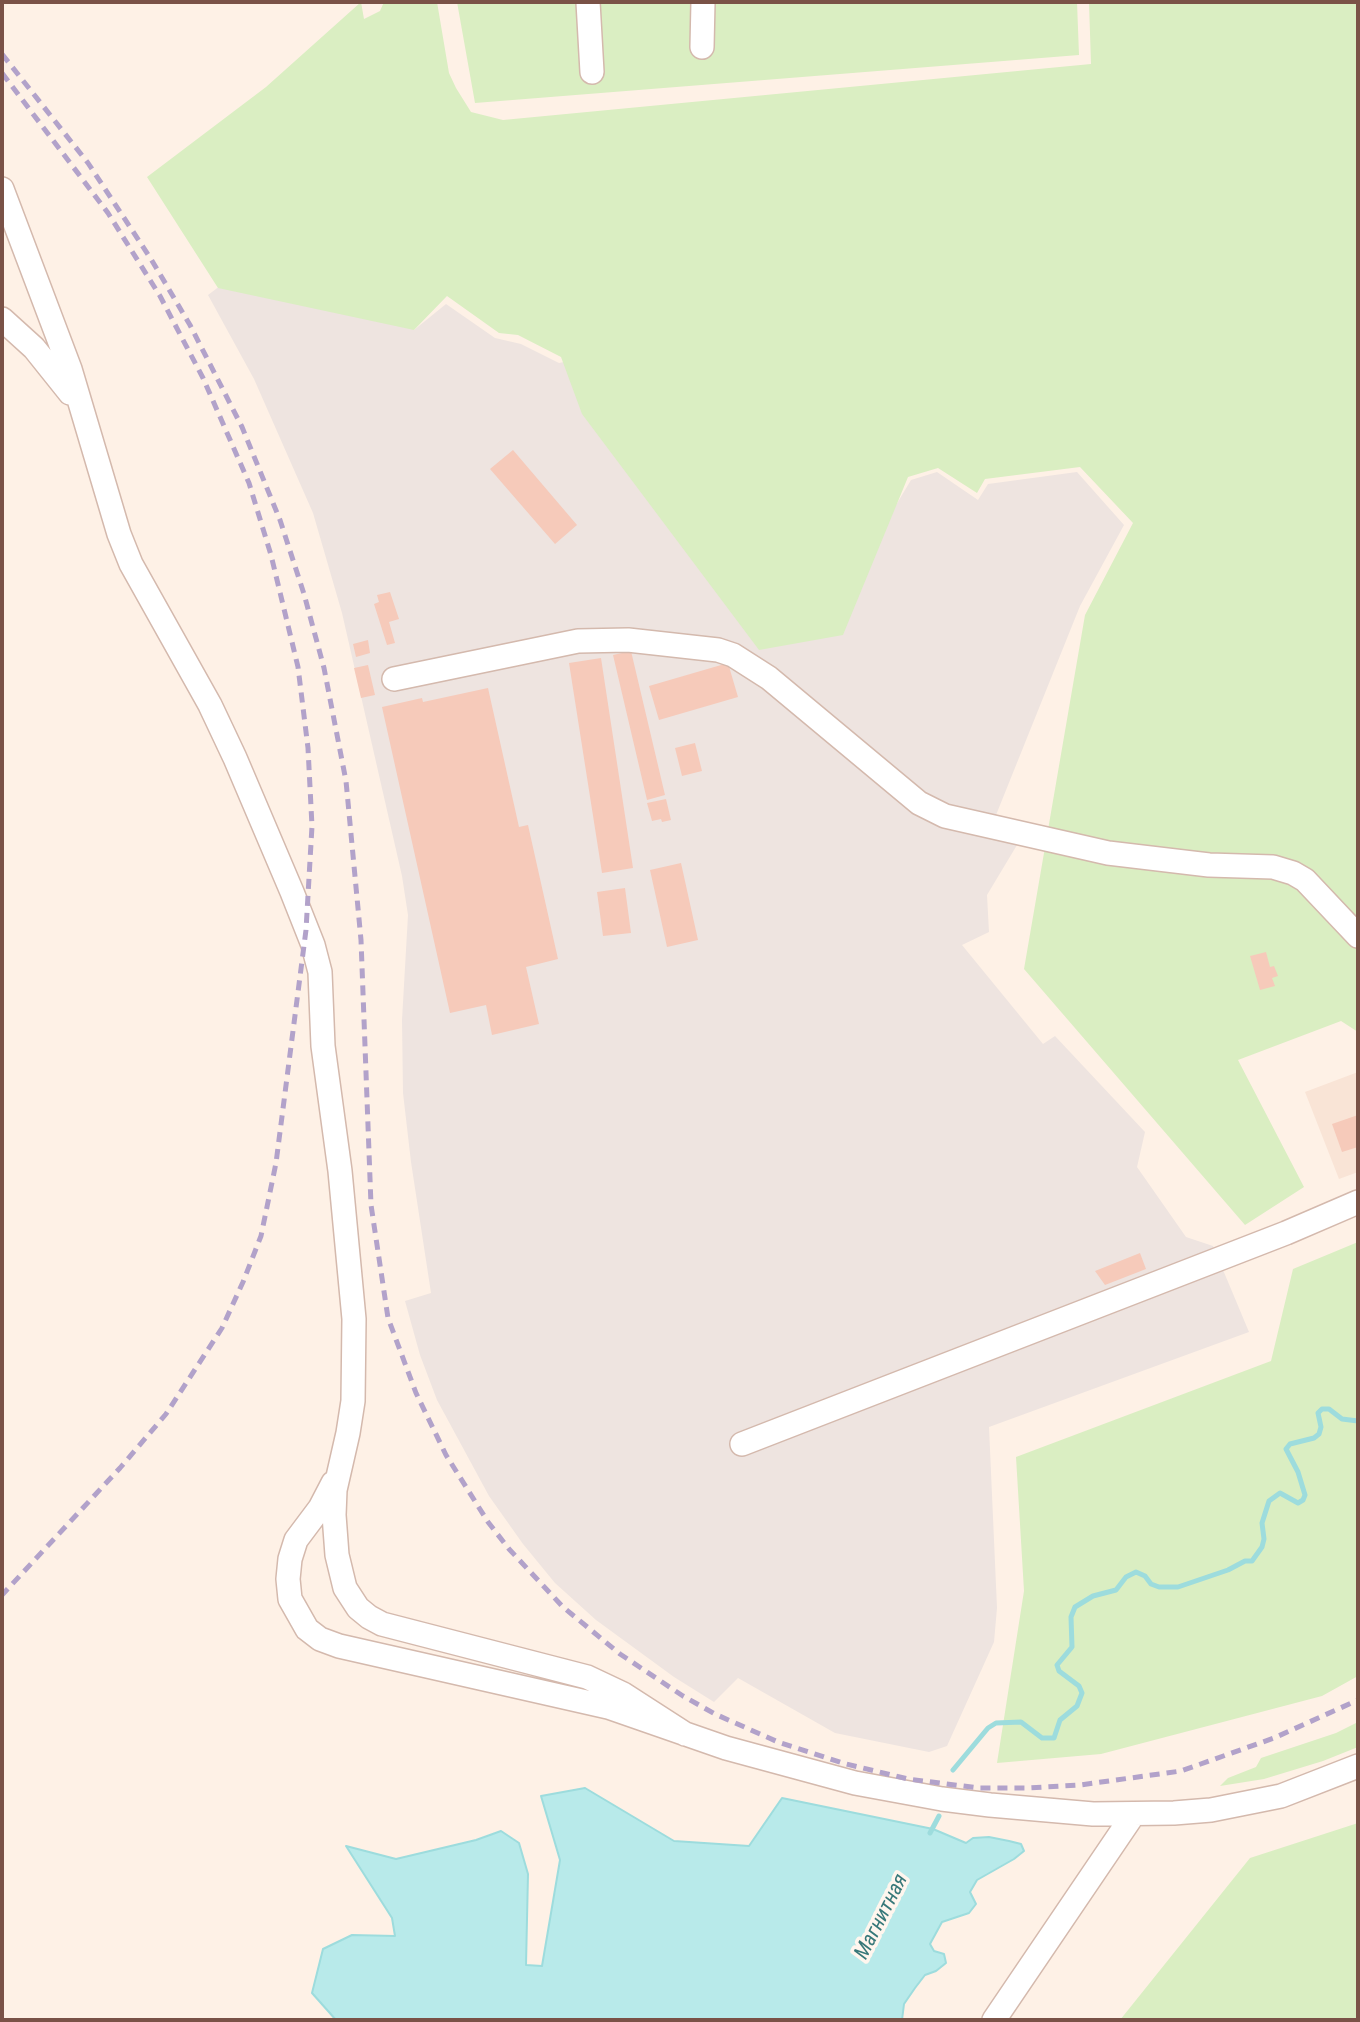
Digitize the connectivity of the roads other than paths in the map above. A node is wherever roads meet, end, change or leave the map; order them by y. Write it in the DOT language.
graph roads {
  1 [pos="588,2"];
  2 [pos="703,2"];
  3 [pos="702,47"];
  4 [pos="592,72"];
  5 [pos="2,189"];
  6 [pos="2,319"];
  7 [pos="82,415"];
  8 [pos="394,679"];
  9 [pos="1358,936"];
  10 [pos="1358,1202"];
  11 [pos="742,1444"];
  12 [pos="341,1464"];
  13 [pos="685,1734"];
  14 [pos="1358,1766"];
  15 [pos="1133,1815"];
  16 [pos="994,2020"];
  1 -- 4 [label="lane"];
  2 -- 3 [label="lane"];
  5 -- 7 [label="lane"];
  6 -- 7 [label="lane"];
  7 -- 12 [label="lane"];
  8 -- 9 [label="lane"];
  10 -- 11 [label="lane"];
  12 -- 13 [label="lane"];
  12 -- 13 [label="lane"];
  13 -- 15 [label="lane"];
  14 -- 15 [label="lane"];
  15 -- 16 [label="lane"];
}
